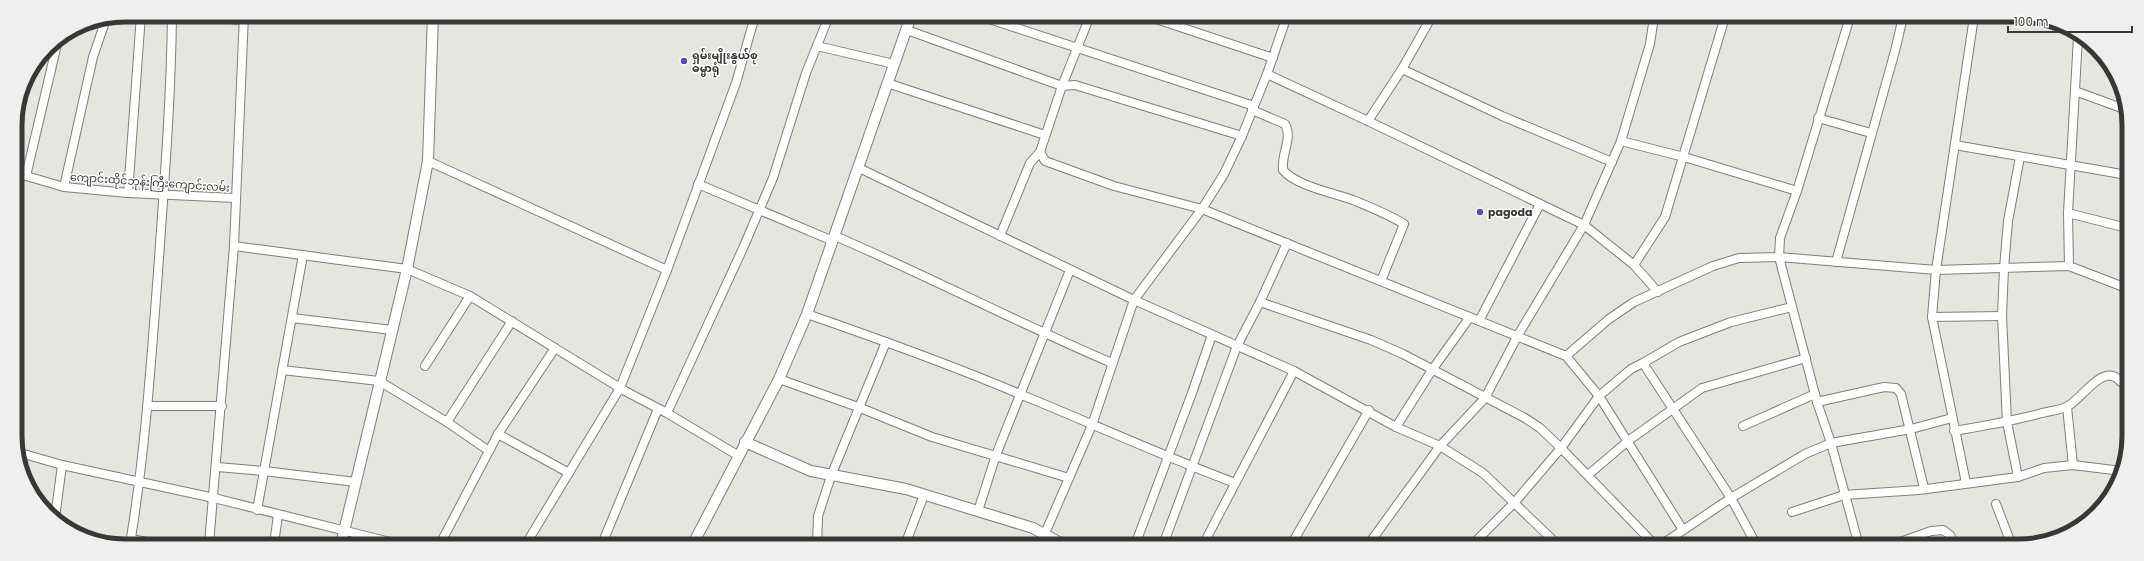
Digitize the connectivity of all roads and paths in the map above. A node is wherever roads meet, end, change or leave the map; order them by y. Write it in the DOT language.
graph roads {
  1 [pos="140,22"];
  2 [pos="172,22"];
  3 [pos="244,22"];
  4 [pos="433,22"];
  5 [pos="753,22"];
  6 [pos="827,22"];
  7 [pos="909,22"];
  8 [pos="998,22"];
  9 [pos="1088,22"];
  10 [pos="1165,22"];
  11 [pos="1285,22"];
  12 [pos="1429,22"];
  13 [pos="1653,22"];
  14 [pos="1724,22"];
  15 [pos="1848,22"];
  16 [pos="1902,22"];
  17 [pos="1973,22"];
  18 [pos="104,24"];
  19 [pos="907,30"];
  20 [pos="2078,40"];
  21 [pos="817,46"];
  22 [pos="56,49"];
  23 [pos="1077,49"];
  24 [pos="1273,58"];
  25 [pos="894,64"];
  26 [pos="1402,69"];
  27 [pos="1267,74"];
  28 [pos="887,83"];
  29 [pos="1062,86"];
  30 [pos="2075,91"];
  31 [pos="1253,108"];
  32 [pos="2120,108"];
  33 [pos="1818,118"];
  34 [pos="1368,121"];
  35 [pos="1871,133"];
  36 [pos="1045,135"];
  37 [pos="1242,136"];
  38 [pos="1621,141"];
  39 [pos="1955,145"];
  40 [pos="1040,152"];
  41 [pos="1684,157"];
  42 [pos="2020,157"];
  43 [pos="428,161"];
  44 [pos="1612,162"];
  45 [pos="2071,164"];
  46 [pos="859,168"];
  47 [pos="2122,174"];
  48 [pos="22,175"];
  49 [pos="26,176"];
  50 [pos="698,184"];
  51 [pos="64,187"];
  52 [pos="1797,191"];
  53 [pos="128,193"];
  54 [pos="164,196"];
  55 [pos="236,198"];
  56 [pos="1540,204"];
  57 [pos="760,209"];
  58 [pos="1202,209"];
  59 [pos="2068,213"];
  60 [pos="1584,225"];
  61 [pos="2122,227"];
  62 [pos="1000,236"];
  63 [pos="834,239"];
  64 [pos="1286,244"];
  65 [pos="234,246"];
  66 [pos="303,255"];
  67 [pos="1779,257"];
  68 [pos="1836,262"];
  69 [pos="1634,265"];
  70 [pos="2069,266"];
  71 [pos="2004,268"];
  72 [pos="407,269"];
  73 [pos="667,270"];
  74 [pos="1070,270"];
  75 [pos="1936,270"];
  76 [pos="1380,281"];
  77 [pos="2122,287"];
  78 [pos="1658,292"];
  79 [pos="470,296"];
  80 [pos="1134,300"];
  81 [pos="1260,302"];
  82 [pos="1792,307"];
  83 [pos="807,314"];
  84 [pos="2002,316"];
  85 [pos="1470,317"];
  86 [pos="1932,317"];
  87 [pos="292,318"];
  88 [pos="1479,320"];
  89 [pos="512,322"];
  90 [pos="392,330"];
  91 [pos="1046,334"];
  92 [pos="1212,335"];
  93 [pos="1518,336"];
  94 [pos="886,342"];
  95 [pos="1237,346"];
  96 [pos="555,348"];
  97 [pos="1566,356"];
  98 [pos="1806,358"];
  99 [pos="1112,363"];
  100 [pos="1643,363"];
  101 [pos="425,366"];
  102 [pos="282,370"];
  103 [pos="1432,370"];
  104 [pos="1294,371"];
  105 [pos="779,379"];
  106 [pos="379,381"];
  107 [pos="2122,382"];
  108 [pos="620,388"];
  109 [pos="1021,394"];
  110 [pos="1599,396"];
  111 [pos="1485,398"];
  112 [pos="1816,398"];
  113 [pos="148,406"];
  114 [pos="222,406"];
  115 [pos="858,407"];
  116 [pos="2067,407"];
  117 [pos="658,408"];
  118 [pos="1672,408"];
  119 [pos="1369,410"];
  120 [pos="667,413"];
  121 [pos="1952,418"];
  122 [pos="447,422"];
  123 [pos="2007,422"];
  124 [pos="1092,425"];
  125 [pos="1743,426"];
  126 [pos="1396,427"];
  127 [pos="1911,429"];
  128 [pos="1954,431"];
  129 [pos="498,434"];
  130 [pos="1628,441"];
  131 [pos="746,442"];
  132 [pos="1831,443"];
  133 [pos="1440,446"];
  134 [pos="1561,448"];
  135 [pos="490,451"];
  136 [pos="24,454"];
  137 [pos="996,455"];
  138 [pos="739,456"];
  139 [pos="1168,458"];
  140 [pos="62,465"];
  141 [pos="2073,465"];
  142 [pos="217,467"];
  143 [pos="1192,467"];
  144 [pos="2116,470"];
  145 [pos="264,471"];
  146 [pos="569,473"];
  147 [pos="831,476"];
  148 [pos="1588,476"];
  149 [pos="2018,477"];
  150 [pos="1069,478"];
  151 [pos="140,482"];
  152 [pos="356,482"];
  153 [pos="1235,483"];
  154 [pos="1966,483"];
  155 [pos="1924,488"];
  156 [pos="924,495"];
  157 [pos="1844,495"];
  158 [pos="214,498"];
  159 [pos="1731,498"];
  160 [pos="1514,503"];
  161 [pos="1996,504"];
  162 [pos="257,510"];
  163 [pos="978,511"];
  164 [pos="56,512"];
  165 [pos="1792,512"];
  166 [pos="278,514"];
  167 [pos="344,529"];
  168 [pos="1683,530"];
  169 [pos="1044,533"];
  170 [pos="131,539"];
  171 [pos="210,539"];
  172 [pos="275,539"];
  173 [pos="342,539"];
  174 [pos="380,539"];
  175 [pos="443,539"];
  176 [pos="529,539"];
  177 [pos="604,539"];
  178 [pos="696,539"];
  179 [pos="817,539"];
  180 [pos="907,539"];
  181 [pos="1042,539"];
  182 [pos="1054,539"];
  183 [pos="1137,539"];
  184 [pos="1165,539"];
  185 [pos="1205,539"];
  186 [pos="1295,539"];
  187 [pos="1372,539"];
  188 [pos="1478,539"];
  189 [pos="1552,539"];
  190 [pos="1649,539"];
  191 [pos="1670,539"];
  192 [pos="1753,539"];
  193 [pos="1857,539"];
  194 [pos="1909,539"];
  195 [pos="1952,539"];
  196 [pos="2009,539"];
  1 -- 53 [label="street"];
  2 -- 54 [label="street"];
  3 -- 55 [label="street"];
  4 -- 43 [label="street"];
  5 -- 50 [label="street"];
  6 -- 21 [label="street"];
  7 -- 19 [label="street"];
  8 -- 23 [label="street"];
  9 -- 23 [label="street"];
  10 -- 24 [label="street"];
  11 -- 24 [label="street"];
  12 -- 26 [label="street"];
  13 -- 38 [label="street"];
  14 -- 41 [label="street"];
  15 -- 33 [label="street"];
  16 -- 35 [label="street"];
  17 -- 39 [label="street"];
  18 -- 51 [label="street"];
  19 -- 25 [label="street"];
  19 -- 29 [label="street"];
  20 -- 30 [label="street"];
  21 -- 25 [label="street"];
  21 -- 57 [label="street"];
  22 -- 49 [label="street"];
  23 -- 29 [label="street"];
  23 -- 31 [label="street"];
  24 -- 27 [label="street"];
  25 -- 28 [label="street"];
  26 -- 34 [label="street"];
  26 -- 44 [label="street"];
  27 -- 31 [label="street"];
  27 -- 34 [label="street"];
  28 -- 36 [label="street"];
  28 -- 46 [label="street"];
  29 -- 36 [label="street"];
  29 -- 37 [label="street"];
  30 -- 32 [label="street"];
  30 -- 45 [label="street"];
  31 -- 37 [label="street"];
  31 -- 76 [label="street"];
  33 -- 35 [label="street"];
  33 -- 52 [label="street"];
  34 -- 56 [label="street"];
  35 -- 68 [label="street"];
  36 -- 40 [label="street"];
  37 -- 58 [label="street"];
  38 -- 41 [label="street"];
  38 -- 44 [label="street"];
  39 -- 42 [label="street"];
  39 -- 75 [label="street"];
  40 -- 58 [label="street"];
  40 -- 62 [label="street"];
  41 -- 52 [label="street"];
  41 -- 69 [label="street"];
  42 -- 45 [label="street"];
  42 -- 71 [label="street"];
  43 -- 72 [label="street"];
  43 -- 73 [label="street"];
  44 -- 60 [label="street"];
  45 -- 47 [label="street"];
  45 -- 59 [label="street"];
  46 -- 62 [label="street"];
  46 -- 63 [label="street"];
  48 -- 49 [label="street, ကျောင်းထိုင်ဘုန်းကြီးကျောင်းလမ်း"];
  49 -- 51 [label="street, ကျောင်းထိုင်ဘုန်းကြီးကျောင်းလမ်း"];
  50 -- 57 [label="street"];
  50 -- 73 [label="street"];
  51 -- 53 [label="street, ကျောင်းထိုင်ဘုန်းကြီးကျောင်းလမ်း"];
  52 -- 67 [label="street"];
  53 -- 54 [label="street, ကျောင်းထိုင်ဘုန်းကြီးကျောင်းလမ်း"];
  54 -- 55 [label="street, ကျောင်းထိုင်ဘုန်းကြီးကျောင်းလမ်း"];
  54 -- 113 [label="street"];
  55 -- 65 [label="street"];
  56 -- 60 [label="street"];
  56 -- 88 [label="street"];
  57 -- 63 [label="street"];
  57 -- 120 [label="street"];
  58 -- 64 [label="street"];
  58 -- 80 [label="street"];
  59 -- 61 [label="street"];
  59 -- 70 [label="street"];
  60 -- 69 [label="street"];
  60 -- 93 [label="street"];
  62 -- 74 [label="street"];
  63 -- 83 [label="street"];
  63 -- 91 [label="street"];
  64 -- 76 [label="street"];
  64 -- 81 [label="street"];
  65 -- 66 [label="street"];
  65 -- 114 [label="street"];
  66 -- 72 [label="street"];
  66 -- 87 [label="street"];
  67 -- 68 [label="street"];
  67 -- 78 [label="street"];
  67 -- 82 [label="street"];
  68 -- 75 [label="street"];
  69 -- 78 [label="street"];
  70 -- 71 [label="street"];
  70 -- 77 [label="street"];
  71 -- 75 [label="street"];
  71 -- 84 [label="street"];
  72 -- 79 [label="street"];
  72 -- 90 [label="street"];
  73 -- 108 [label="street"];
  74 -- 80 [label="street"];
  74 -- 91 [label="street"];
  75 -- 86 [label="street"];
  76 -- 85 [label="street"];
  78 -- 97 [label="street"];
  79 -- 89 [label="street"];
  79 -- 101 [label="street"];
  80 -- 92 [label="street"];
  80 -- 99 [label="street"];
  81 -- 95 [label="street"];
  81 -- 103 [label="street"];
  82 -- 98 [label="street"];
  82 -- 100 [label="street"];
  83 -- 94 [label="street"];
  83 -- 105 [label="street"];
  84 -- 86 [label="street"];
  84 -- 123 [label="street"];
  85 -- 88 [label="street"];
  85 -- 103 [label="street"];
  86 -- 121 [label="street"];
  87 -- 90 [label="street"];
  87 -- 102 [label="street"];
  88 -- 93 [label="street"];
  89 -- 96 [label="street"];
  89 -- 122 [label="street"];
  90 -- 106 [label="street"];
  91 -- 99 [label="street"];
  91 -- 109 [label="street"];
  92 -- 95 [label="street"];
  92 -- 139 [label="street"];
  93 -- 97 [label="street"];
  93 -- 111 [label="street"];
  94 -- 109 [label="street"];
  94 -- 115 [label="street"];
  95 -- 104 [label="street"];
  95 -- 143 [label="street"];
  96 -- 108 [label="street"];
  96 -- 129 [label="street"];
  97 -- 110 [label="street"];
  98 -- 112 [label="street"];
  98 -- 118 [label="street"];
  99 -- 124 [label="street"];
  100 -- 110 [label="street"];
  100 -- 118 [label="street"];
  102 -- 106 [label="street"];
  102 -- 145 [label="street"];
  103 -- 111 [label="street"];
  103 -- 126 [label="street"];
  104 -- 119 [label="street"];
  104 -- 153 [label="street"];
  105 -- 115 [label="street"];
  105 -- 131 [label="street"];
  106 -- 122 [label="street"];
  106 -- 152 [label="street"];
  107 -- 116 [label="street"];
  108 -- 117 [label="street"];
  108 -- 146 [label="street"];
  109 -- 124 [label="street"];
  109 -- 137 [label="street"];
  110 -- 130 [label="street"];
  110 -- 134 [label="street"];
  111 -- 133 [label="street"];
  111 -- 134 [label="street"];
  112 -- 125 [label="street"];
  112 -- 127 [label="street"];
  112 -- 132 [label="street"];
  113 -- 114 [label="street"];
  113 -- 151 [label="street"];
  114 -- 142 [label="street"];
  115 -- 137 [label="street"];
  115 -- 147 [label="street"];
  116 -- 123 [label="street"];
  116 -- 141 [label="street"];
  117 -- 120 [label="street"];
  117 -- 177 [label="street"];
  118 -- 130 [label="street"];
  118 -- 159 [label="street"];
  119 -- 126 [label="street"];
  119 -- 186 [label="street"];
  120 -- 138 [label="street"];
  121 -- 127 [label="street"];
  121 -- 128 [label="street"];
  122 -- 135 [label="street"];
  123 -- 128 [label="street"];
  123 -- 149 [label="street"];
  124 -- 139 [label="street"];
  124 -- 150 [label="street"];
  126 -- 133 [label="street"];
  127 -- 132 [label="street"];
  127 -- 155 [label="street"];
  128 -- 154 [label="street"];
  129 -- 135 [label="street"];
  129 -- 146 [label="street"];
  130 -- 148 [label="street"];
  130 -- 168 [label="street"];
  131 -- 138 [label="street"];
  131 -- 147 [label="street"];
  132 -- 157 [label="street"];
  132 -- 159 [label="street"];
  133 -- 160 [label="street"];
  133 -- 187 [label="street"];
  134 -- 148 [label="street"];
  134 -- 160 [label="street"];
  135 -- 175 [label="street"];
  136 -- 140 [label="street"];
  137 -- 150 [label="street"];
  137 -- 163 [label="street"];
  138 -- 178 [label="street"];
  139 -- 143 [label="street"];
  139 -- 183 [label="street"];
  140 -- 151 [label="street"];
  140 -- 164 [label="street"];
  141 -- 144 [label="street"];
  141 -- 149 [label="street"];
  142 -- 145 [label="street"];
  142 -- 158 [label="street"];
  143 -- 153 [label="street"];
  143 -- 184 [label="street"];
  145 -- 152 [label="street"];
  145 -- 162 [label="street"];
  146 -- 176 [label="street"];
  147 -- 156 [label="street"];
  147 -- 179 [label="street"];
  148 -- 190 [label="street"];
  149 -- 154 [label="street"];
  150 -- 169 [label="street"];
  151 -- 158 [label="street"];
  151 -- 170 [label="street"];
  152 -- 167 [label="street"];
  153 -- 185 [label="street"];
  154 -- 155 [label="street"];
  155 -- 157 [label="street"];
  156 -- 163 [label="street"];
  156 -- 180 [label="street"];
  157 -- 165 [label="street"];
  157 -- 193 [label="street"];
  158 -- 162 [label="street"];
  158 -- 171 [label="street"];
  159 -- 168 [label="street"];
  159 -- 192 [label="street"];
  160 -- 188 [label="street"];
  160 -- 189 [label="street"];
  161 -- 196 [label="street"];
  162 -- 166 [label="street"];
  163 -- 169 [label="street"];
  166 -- 167 [label="street"];
  166 -- 172 [label="street"];
  167 -- 173 [label="street"];
  167 -- 174 [label="street"];
  168 -- 191 [label="street"];
  169 -- 181 [label="street"];
  169 -- 182 [label="street"];
  194 -- 195 [label="street"];
}
